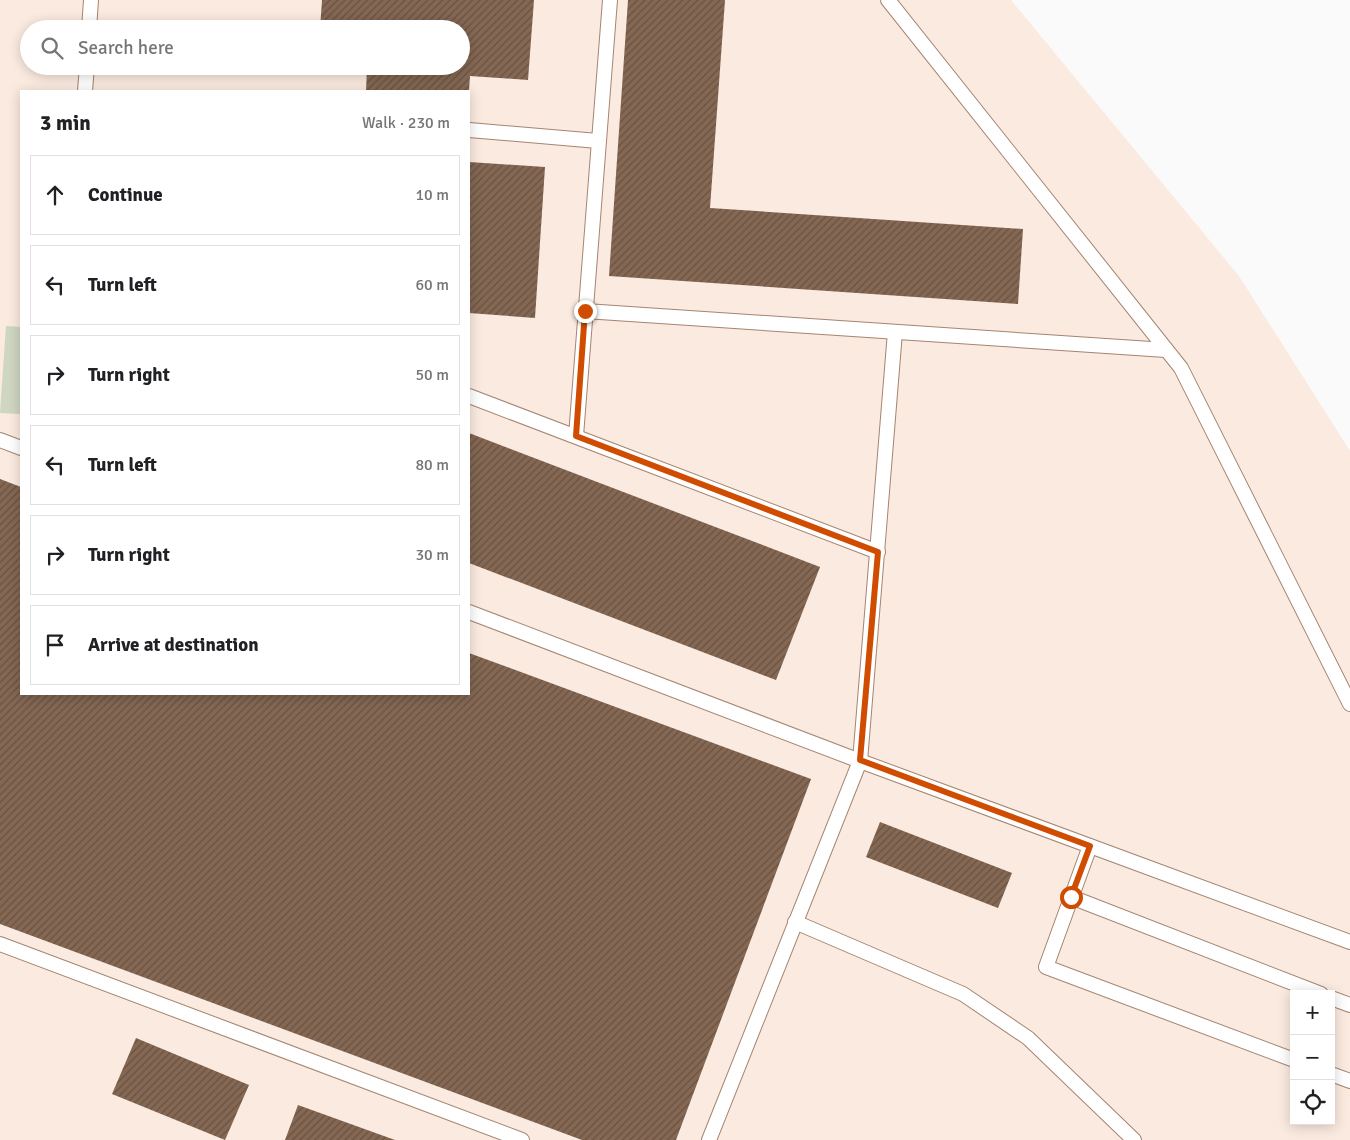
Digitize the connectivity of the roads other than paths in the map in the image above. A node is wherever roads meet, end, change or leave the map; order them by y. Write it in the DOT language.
graph roads {
  1 [pos="91,0"];
  2 [pos="610,0"];
  3 [pos="888,0"];
  4 [pos="90,20"];
  5 [pos="86,75"];
  6 [pos="85,90"];
  7 [pos="470,130"];
  8 [pos="598,140"];
  9 [pos="585,311"];
  10 [pos="895,332"];
  11 [pos="1166,350"];
  12 [pos="470,396"];
  13 [pos="576,436"];
  14 [pos="0,440"];
  15 [pos="20,448"];
  16 [pos="878,552"];
  17 [pos="470,612"];
  18 [pos="1350,704"];
  19 [pos="860,760"];
  20 [pos="1090,846"];
  21 [pos="1071,897"];
  22 [pos="795,922"];
  23 [pos="1350,942"];
  24 [pos="0,944"];
  25 [pos="1311,990"];
  26 [pos="1335,999"];
  27 [pos="1350,1005"];
  28 [pos="1290,1058"];
  29 [pos="1335,1075"];
  30 [pos="1350,1081"];
  31 [pos="522,1140"];
  32 [pos="709,1140"];
  33 [pos="1134,1140"];
  1 -- 4 [label="lane"];
  2 -- 8 [label="lane"];
  3 -- 11 [label="lane"];
  5 -- 6 [label="lane"];
  7 -- 8 [label="lane"];
  8 -- 9 [label="lane"];
  9 -- 10 [label="lane"];
  9 -- 13 [label="lane"];
  10 -- 11 [label="lane"];
  10 -- 16 [label="lane"];
  11 -- 18 [label="lane"];
  12 -- 13 [label="lane"];
  13 -- 16 [label="lane"];
  14 -- 15 [label="lane"];
  16 -- 19 [label="lane"];
  17 -- 19 [label="lane"];
  19 -- 20 [label="lane"];
  19 -- 22 [label="lane"];
  20 -- 21 [label="lane"];
  20 -- 23 [label="lane"];
  21 -- 25 [label="lane"];
  21 -- 28 [label="lane"];
  22 -- 32 [label="lane"];
  22 -- 33 [label="lane"];
  24 -- 31 [label="lane"];
  26 -- 27 [label="lane"];
  29 -- 30 [label="lane"];
}
